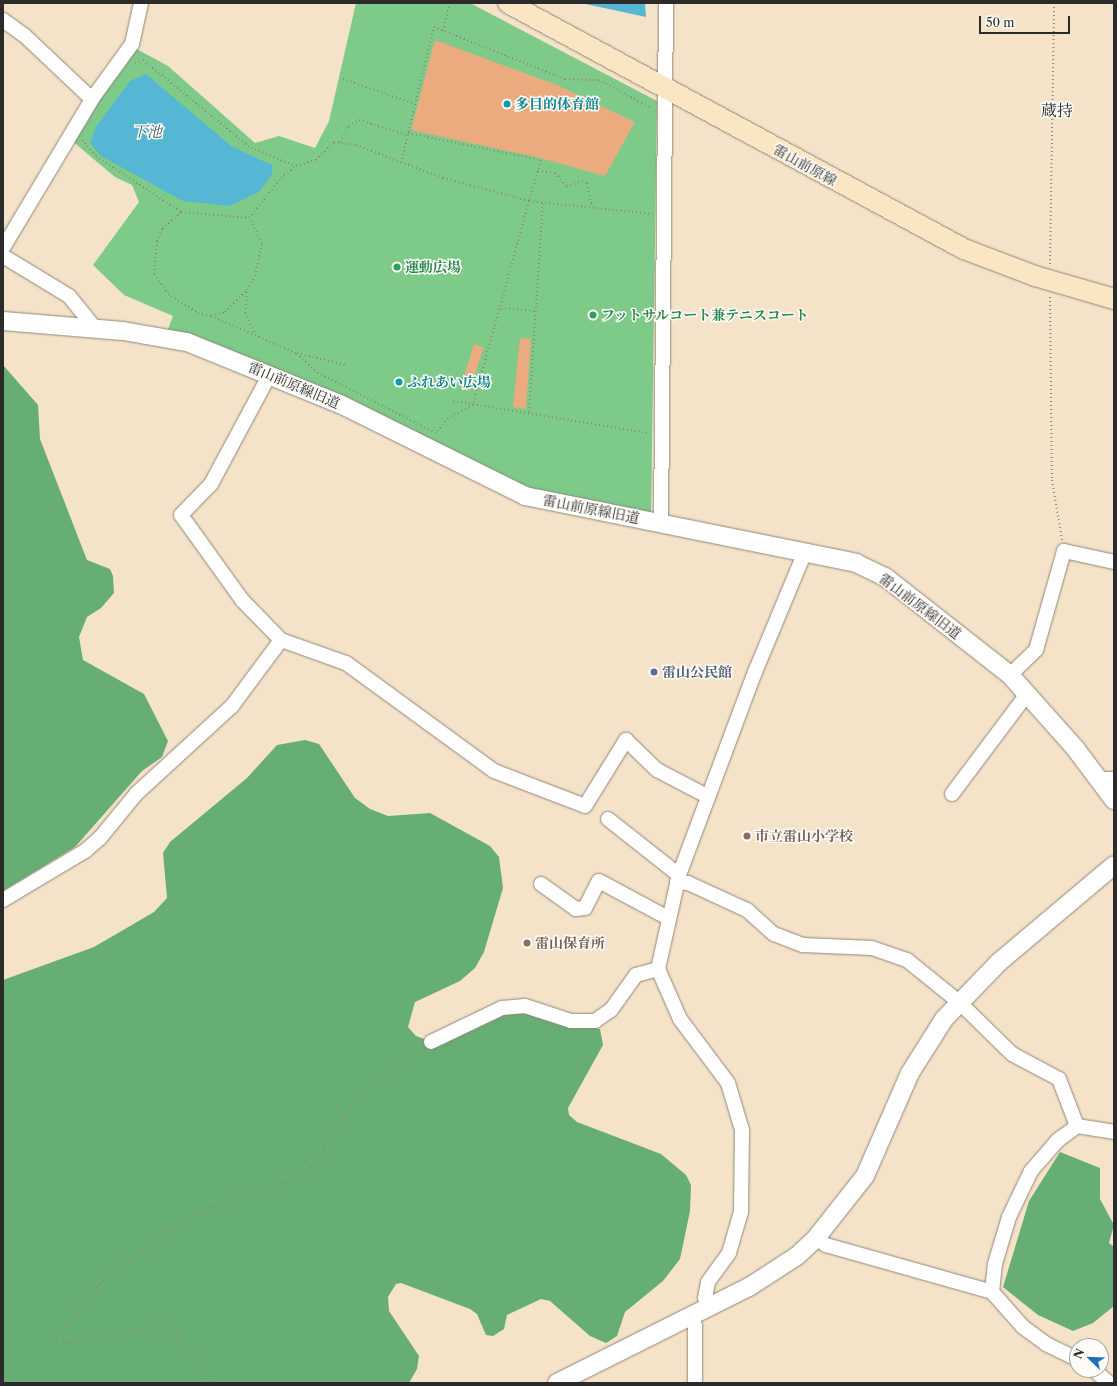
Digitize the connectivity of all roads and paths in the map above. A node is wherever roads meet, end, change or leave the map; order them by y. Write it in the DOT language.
graph roads {
  1 [pos="141,3"];
  2 [pos="450,3"];
  3 [pos="508,3"];
  4 [pos="666,3"];
  5 [pos="3,20"];
  6 [pos="443,31"];
  7 [pos="129,68"];
  8 [pos="343,79"];
  9 [pos="667,89"];
  10 [pos="92,99"];
  11 [pos="415,104"];
  12 [pos="652,113"];
  13 [pos="408,134"];
  14 [pos="84,135"];
  15 [pos="340,142"];
  16 [pos="401,163"];
  17 [pos="296,166"];
  18 [pos="538,171"];
  19 [pos="543,200"];
  20 [pos="529,201"];
  21 [pos="592,206"];
  22 [pos="655,207"];
  23 [pos="181,212"];
  24 [pos="250,218"];
  25 [pos="3,248"];
  26 [pos="3,256"];
  27 [pos="247,290"];
  28 [pos="1114,299"];
  29 [pos="501,308"];
  30 [pos="536,311"];
  31 [pos="211,316"];
  32 [pos="3,321"];
  33 [pos="94,327"];
  34 [pos="257,337"];
  35 [pos="296,353"];
  36 [pos="346,365"];
  37 [pos="270,374"];
  38 [pos="453,401"];
  39 [pos="473,405"];
  40 [pos="529,412"];
  41 [pos="653,434"];
  42 [pos="661,523"];
  43 [pos="806,552"];
  44 [pos="1114,562"];
  45 [pos="281,640"];
  46 [pos="1010,675"];
  47 [pos="1027,694"];
  48 [pos="1106,779"];
  49 [pos="952,794"];
  50 [pos="707,796"];
  51 [pos="1114,800"];
  52 [pos="608,819"];
  53 [pos="1114,865"];
  54 [pos="678,878"];
  55 [pos="541,884"];
  56 [pos="3,900"];
  57 [pos="668,918"];
  58 [pos="658,969"];
  59 [pos="959,1002"];
  60 [pos="432,1042"];
  61 [pos="1077,1126"];
  62 [pos="1114,1132"];
  63 [pos="816,1238"];
  64 [pos="992,1292"];
  65 [pos="708,1307"];
  66 [pos="691,1316"];
  67 [pos="1069,1355"];
  68 [pos="208,1383"];
  69 [pos="557,1383"];
  70 [pos="695,1383"];
  1 -- 10 [label="street"];
  2 -- 6 [label="path"];
  3 -- 9 [label="main road, 雷山前原線"];
  4 -- 9 [label="street"];
  5 -- 10 [label="street"];
  6 -- 11 [label="path"];
  6 -- 12 [label="path"];
  7 -- 17 [label="path"];
  8 -- 11 [label="path"];
  9 -- 28 [label="main road, 雷山前原線"];
  9 -- 42 [label="street"];
  10 -- 25 [label="street"];
  11 -- 13 [label="path"];
  13 -- 15 [label="path"];
  13 -- 16 [label="path"];
  13 -- 18 [label="path"];
  14 -- 23 [label="path"];
  15 -- 16 [label="path"];
  15 -- 17 [label="path"];
  16 -- 20 [label="path"];
  17 -- 24 [label="path"];
  18 -- 20 [label="path"];
  18 -- 21 [label="path"];
  19 -- 20 [label="path"];
  19 -- 21 [label="path"];
  19 -- 30 [label="path"];
  20 -- 29 [label="path"];
  21 -- 22 [label="path"];
  23 -- 24 [label="path"];
  23 -- 31 [label="path"];
  24 -- 27 [label="path"];
  26 -- 33 [label="street"];
  27 -- 31 [label="path"];
  27 -- 34 [label="path"];
  29 -- 30 [label="path"];
  29 -- 39 [label="path"];
  30 -- 40 [label="path"];
  31 -- 34 [label="path"];
  32 -- 33 [label="street, 雷山前原線旧道"];
  33 -- 37 [label="street, 雷山前原線旧道"];
  34 -- 35 [label="path"];
  35 -- 36 [label="path"];
  35 -- 39 [label="path"];
  37 -- 42 [label="street, 雷山前原線旧道"];
  37 -- 45 [label="street"];
  38 -- 39 [label="path"];
  39 -- 40 [label="path"];
  40 -- 41 [label="path"];
  42 -- 43 [label="street, 雷山前原線旧道"];
  43 -- 46 [label="street, 雷山前原線旧道"];
  43 -- 50 [label="street"];
  44 -- 46 [label="street"];
  45 -- 50 [label="street"];
  45 -- 56 [label="street"];
  46 -- 47 [label="street, 雷山前原線旧道"];
  47 -- 48 [label="street, 雷山前原線旧道"];
  47 -- 49 [label="street"];
  48 -- 51 [label="street, 雷山前原線旧道"];
  50 -- 54 [label="street"];
  52 -- 54 [label="street"];
  53 -- 59 [label="street"];
  54 -- 57 [label="street"];
  54 -- 59 [label="street"];
  55 -- 57 [label="street"];
  57 -- 58 [label="street"];
  58 -- 60 [label="street"];
  58 -- 65 [label="street"];
  59 -- 61 [label="street"];
  59 -- 63 [label="street"];
  60 -- 68 [label="path"];
  61 -- 62 [label="street"];
  61 -- 64 [label="street"];
  63 -- 64 [label="street"];
  63 -- 65 [label="street"];
  64 -- 67 [label="street"];
  65 -- 66 [label="street"];
  66 -- 69 [label="street"];
  66 -- 70 [label="street"];
}
